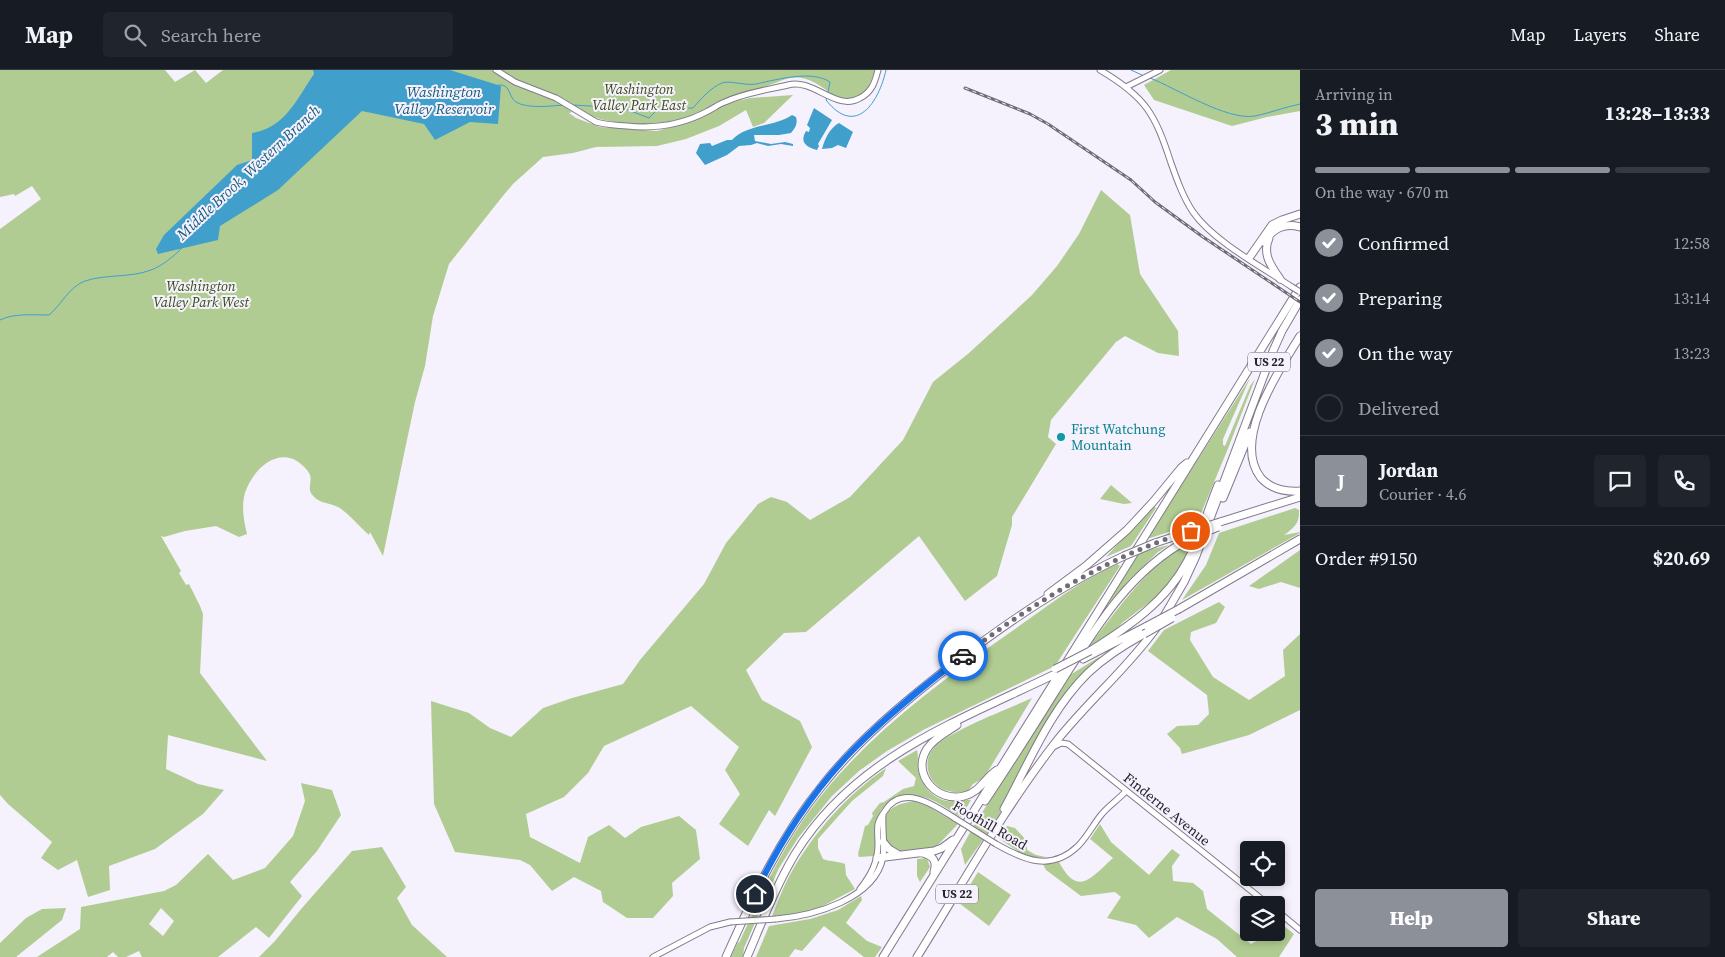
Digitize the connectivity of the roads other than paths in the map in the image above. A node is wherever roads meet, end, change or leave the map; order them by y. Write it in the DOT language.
graph roads {
  1 [pos="496,70"];
  2 [pos="878,70"];
  3 [pos="1100,70"];
  4 [pos="1160,70"];
  5 [pos="1126,87"];
  6 [pos="1300,214"];
  7 [pos="1300,227"];
  8 [pos="1271,233"];
  9 [pos="1249,258"];
  10 [pos="1280,279"];
  11 [pos="1300,287"];
  12 [pos="1300,292"];
  13 [pos="1300,300"];
  14 [pos="1300,336"];
  15 [pos="1261,406"];
  16 [pos="1245,426"];
  17 [pos="1192,460"];
  18 [pos="1300,491"];
  19 [pos="1300,497"];
  20 [pos="1210,520"];
  21 [pos="1219,525"];
  22 [pos="1300,540"];
  23 [pos="1198,598"];
  24 [pos="1016,618"];
  25 [pos="1054,672"];
  26 [pos="967,717"];
  27 [pos="1067,730"];
  28 [pos="1068,744"];
  29 [pos="1050,750"];
  30 [pos="1000,769"];
  31 [pos="1126,791"];
  32 [pos="883,815"];
  33 [pos="996,830"];
  34 [pos="958,836"];
  35 [pos="883,842"];
  36 [pos="923,853"];
  37 [pos="899,856"];
  38 [pos="880,858"];
  39 [pos="942,862"];
  40 [pos="932,878"];
  41 [pos="1258,896"];
  42 [pos="1285,918"];
  43 [pos="1298,929"];
  44 [pos="653,957"];
  45 [pos="726,957"];
  46 [pos="747,957"];
  47 [pos="883,957"];
  48 [pos="917,957"];
  1 -- 2 [label="street"];
  3 -- 5 [label="street"];
  4 -- 5 [label="street"];
  5 -- 9 [label="street"];
  6 -- 9 [label="highway"];
  7 -- 8 [label="highway"];
  8 -- 9 [label="highway"];
  8 -- 10 [label="highway"];
  9 -- 10 [label="street"];
  10 -- 12 [label="street, bridge"];
  11 -- 17 [label="highway, US 22"];
  13 -- 16 [label="highway, US 22"];
  14 -- 15 [label="highway"];
  15 -- 18 [label="highway"];
  15 -- 20 [label="highway"];
  16 -- 20 [label="highway, US 22"];
  16 -- 25 [label="highway, bridge"];
  17 -- 24 [label="highway"];
  17 -- 30 [label="highway, US 22"];
  19 -- 21 [label="highway"];
  20 -- 27 [label="highway, US 22"];
  21 -- 24 [label="highway, bridge"];
  21 -- 39 [label="highway, bridge"];
  22 -- 23 [label="highway"];
  23 -- 25 [label="highway, bridge"];
  23 -- 33 [label="highway, bridge"];
  24 -- 45 [label="highway"];
  25 -- 26 [label="highway"];
  26 -- 30 [label="highway"];
  26 -- 46 [label="highway"];
  27 -- 28 [label="street"];
  27 -- 29 [label="highway, US 22"];
  28 -- 29 [label="street"];
  28 -- 31 [label="street, Finderne Avenue"];
  29 -- 33 [label="highway, US 22"];
  30 -- 34 [label="highway, US 22"];
  31 -- 32 [label="street, Foothill Road, bridge"];
  31 -- 41 [label="street, Finderne Avenue"];
  32 -- 35 [label="street"];
  32 -- 38 [label="street"];
  33 -- 48 [label="highway, US 22"];
  34 -- 36 [label="highway"];
  34 -- 39 [label="highway, US 22"];
  35 -- 37 [label="highway"];
  35 -- 38 [label="street"];
  36 -- 37 [label="highway"];
  36 -- 40 [label="highway"];
  37 -- 38 [label="highway"];
  38 -- 44 [label="street, bridge"];
  39 -- 40 [label="highway, US 22"];
  40 -- 47 [label="highway, US 22"];
  42 -- 43 [label="street"];
}
